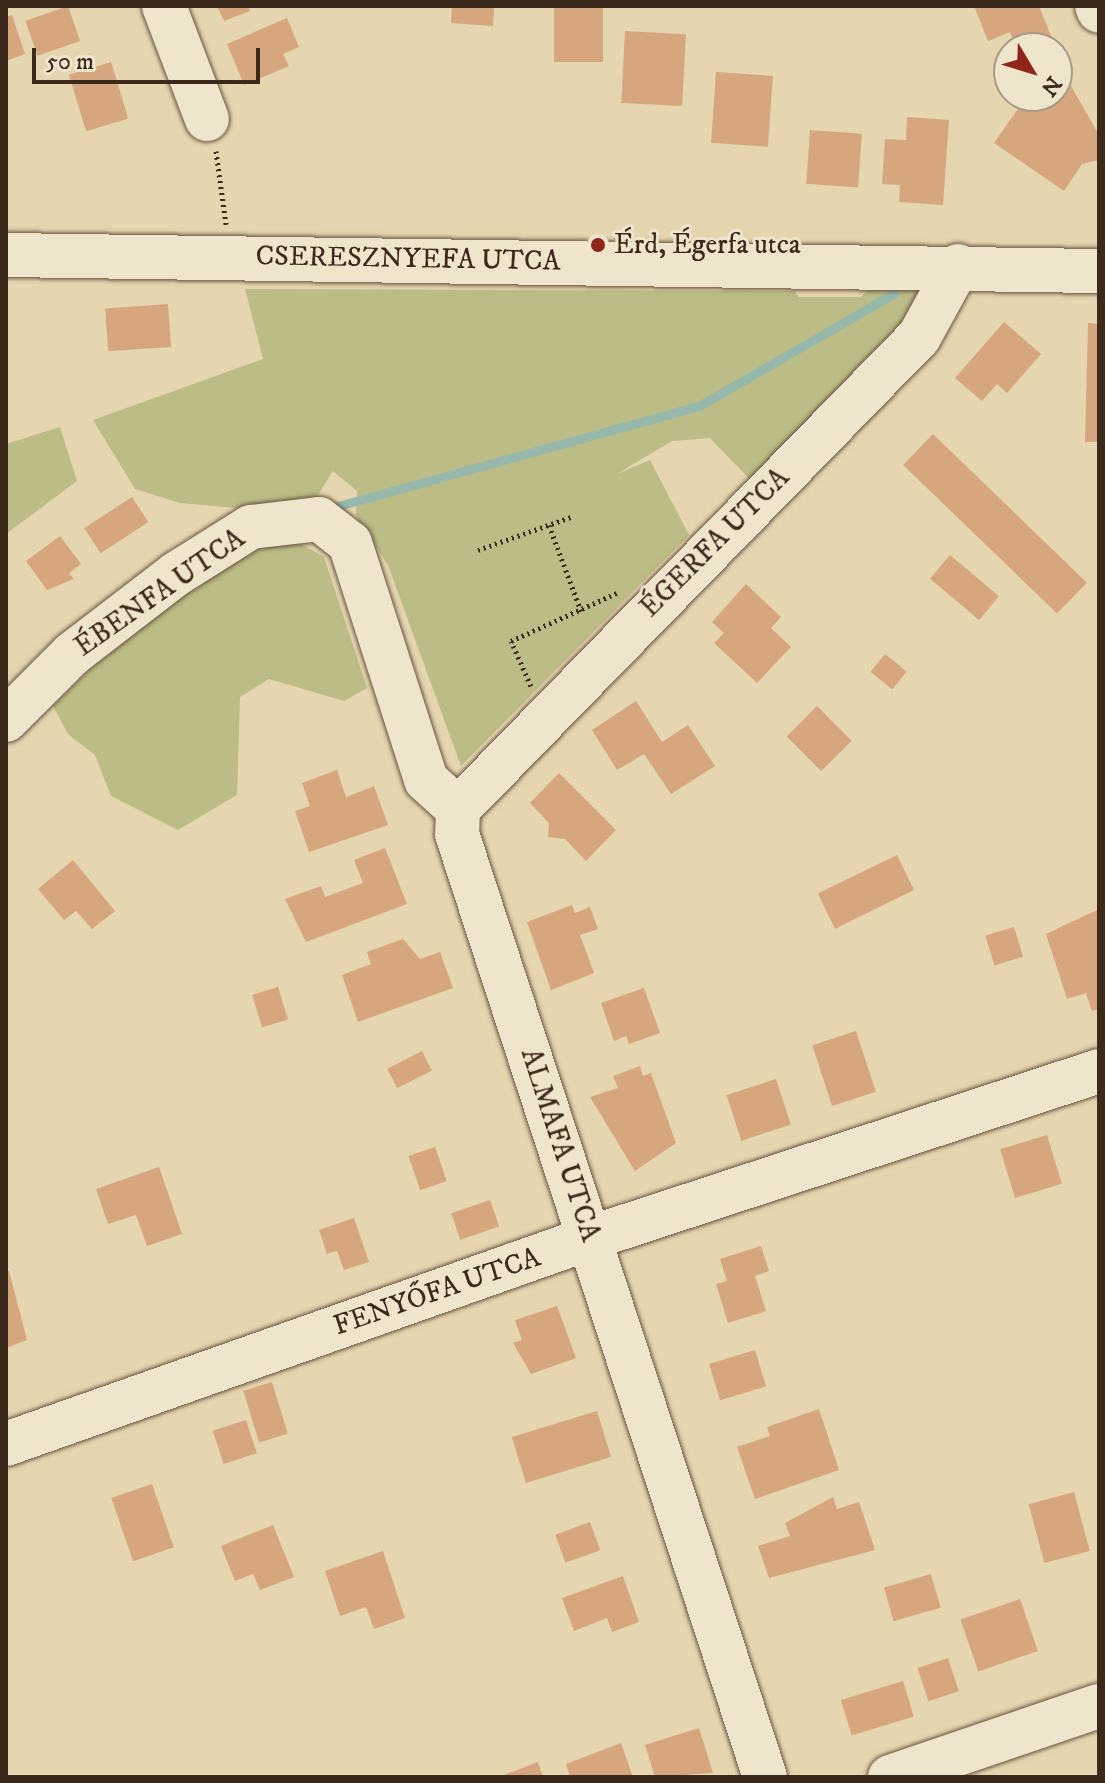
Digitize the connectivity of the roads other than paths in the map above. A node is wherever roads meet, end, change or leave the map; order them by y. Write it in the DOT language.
graph roads {
  1 [pos="164,6"];
  2 [pos="207,119"];
  3 [pos="6,255"];
  4 [pos="958,266"];
  5 [pos="1099,271"];
  6 [pos="6,720"];
  7 [pos="458,809"];
  8 [pos="1099,1071"];
  9 [pos="590,1238"];
  10 [pos="6,1444"];
  11 [pos="1099,1706"];
  12 [pos="765,1777"];
  13 [pos="890,1777"];
  1 -- 2 [label="street"];
  3 -- 4 [label="street, CSERESZNYEFA UTCA"];
  4 -- 5 [label="street, CSERESZNYEFA UTCA"];
  4 -- 7 [label="street, ÉGERFA UTCA"];
  6 -- 7 [label="street, ÉBENFA UTCA"];
  7 -- 9 [label="street, ALMAFA UTCA"];
  8 -- 9 [label="street, FENYŐFA UTCA"];
  9 -- 10 [label="street, FENYŐFA UTCA"];
  9 -- 12 [label="street, ALMAFA UTCA"];
  11 -- 13 [label="street"];
}
